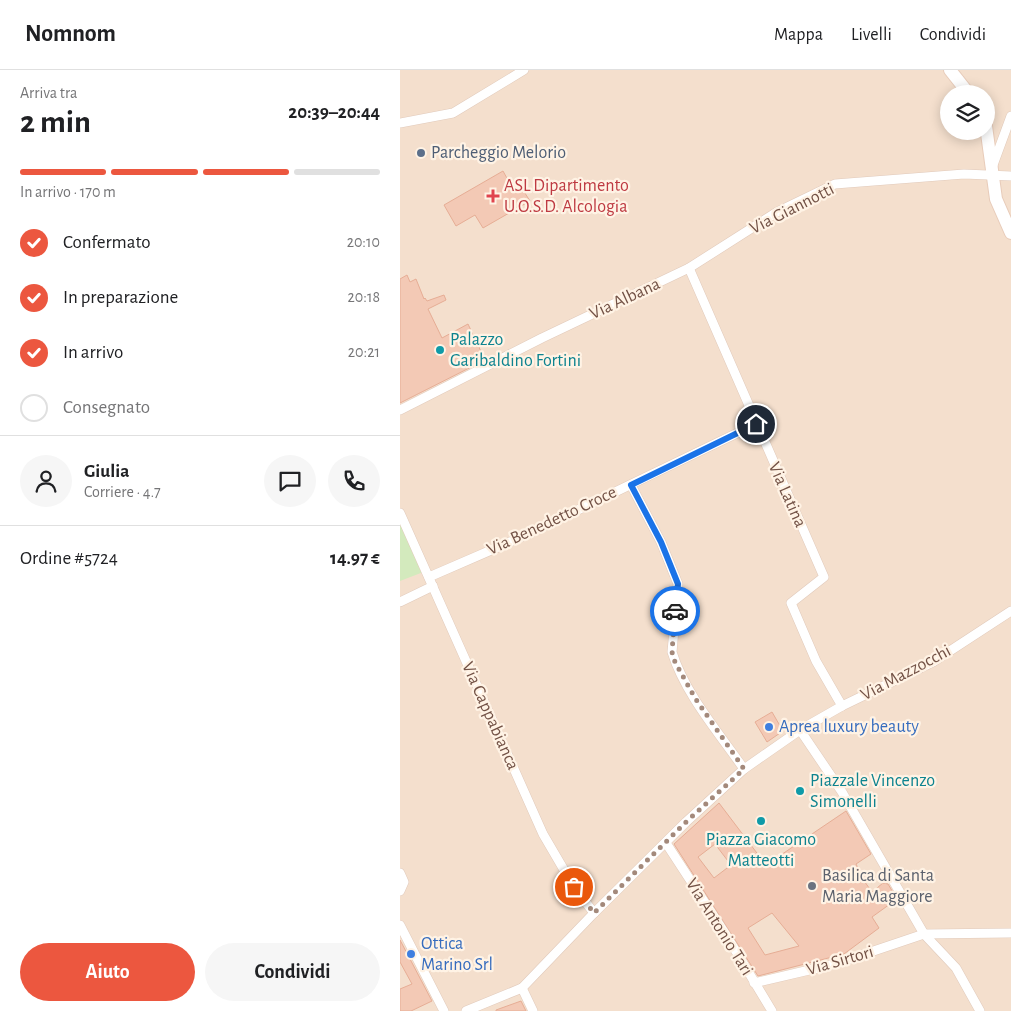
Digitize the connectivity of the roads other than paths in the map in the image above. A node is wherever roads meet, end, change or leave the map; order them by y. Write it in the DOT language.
graph roads {
  1 [pos="524,70"];
  2 [pos="950,70"];
  3 [pos="962,85"];
  4 [pos="1011,116"];
  5 [pos="400,123"];
  6 [pos="988,140"];
  7 [pos="993,170"];
  8 [pos="1011,176"];
  9 [pos="1011,233"];
  10 [pos="689,268"];
  11 [pos="400,410"];
  12 [pos="756,424"];
  13 [pos="631,485"];
  14 [pos="400,512"];
  15 [pos="429,577"];
  16 [pos="433,586"];
  17 [pos="400,602"];
  18 [pos="1011,611"];
  19 [pos="842,706"];
  20 [pos="800,730"];
  21 [pos="744,769"];
  22 [pos="666,842"];
  23 [pos="400,873"];
  24 [pos="400,890"];
  25 [pos="594,913"];
  26 [pos="400,925"];
  27 [pos="1011,933"];
  28 [pos="924,934"];
  29 [pos="754,984"];
  30 [pos="522,988"];
  31 [pos="444,1011"];
  32 [pos="466,1011"];
  33 [pos="533,1011"];
  34 [pos="772,1011"];
  35 [pos="980,1011"];
  1 -- 5 [label="street"];
  2 -- 3 [label="street"];
  4 -- 7 [label="street"];
  6 -- 7 [label="street"];
  7 -- 8 [label="street, Via Giannotti"];
  7 -- 9 [label="street"];
  7 -- 10 [label="street, Via Giannotti"];
  10 -- 11 [label="street, Via Albana"];
  10 -- 12 [label="street, Via Latina"];
  12 -- 13 [label="street, Via Benedetto Croce"];
  12 -- 19 [label="street, Via Latina"];
  13 -- 15 [label="street, Via Benedetto Croce"];
  13 -- 21 [label="street"];
  14 -- 15 [label="street, Via Cappabianca"];
  15 -- 16 [label="street, Via Cappabianca"];
  16 -- 17 [label="street"];
  16 -- 25 [label="street, Via Cappabianca"];
  18 -- 19 [label="street, Via Mazzocchi"];
  19 -- 20 [label="street, Via Mazzocchi"];
  20 -- 21 [label="street, Via Mazzocchi"];
  20 -- 28 [label="street"];
  21 -- 22 [label="street, Via Mazzocchi"];
  22 -- 25 [label="street, Via Mazzocchi"];
  22 -- 29 [label="street, Via Antonio Tari"];
  23 -- 24 [label="street"];
  25 -- 30 [label="street, Via Mazzocchi"];
  26 -- 31 [label="street"];
  27 -- 28 [label="street, Via Sirtori"];
  28 -- 29 [label="street, Via Sirtori"];
  28 -- 35 [label="street"];
  29 -- 34 [label="street, Via Antonio Tari"];
  30 -- 32 [label="street"];
  30 -- 33 [label="street"];
}
